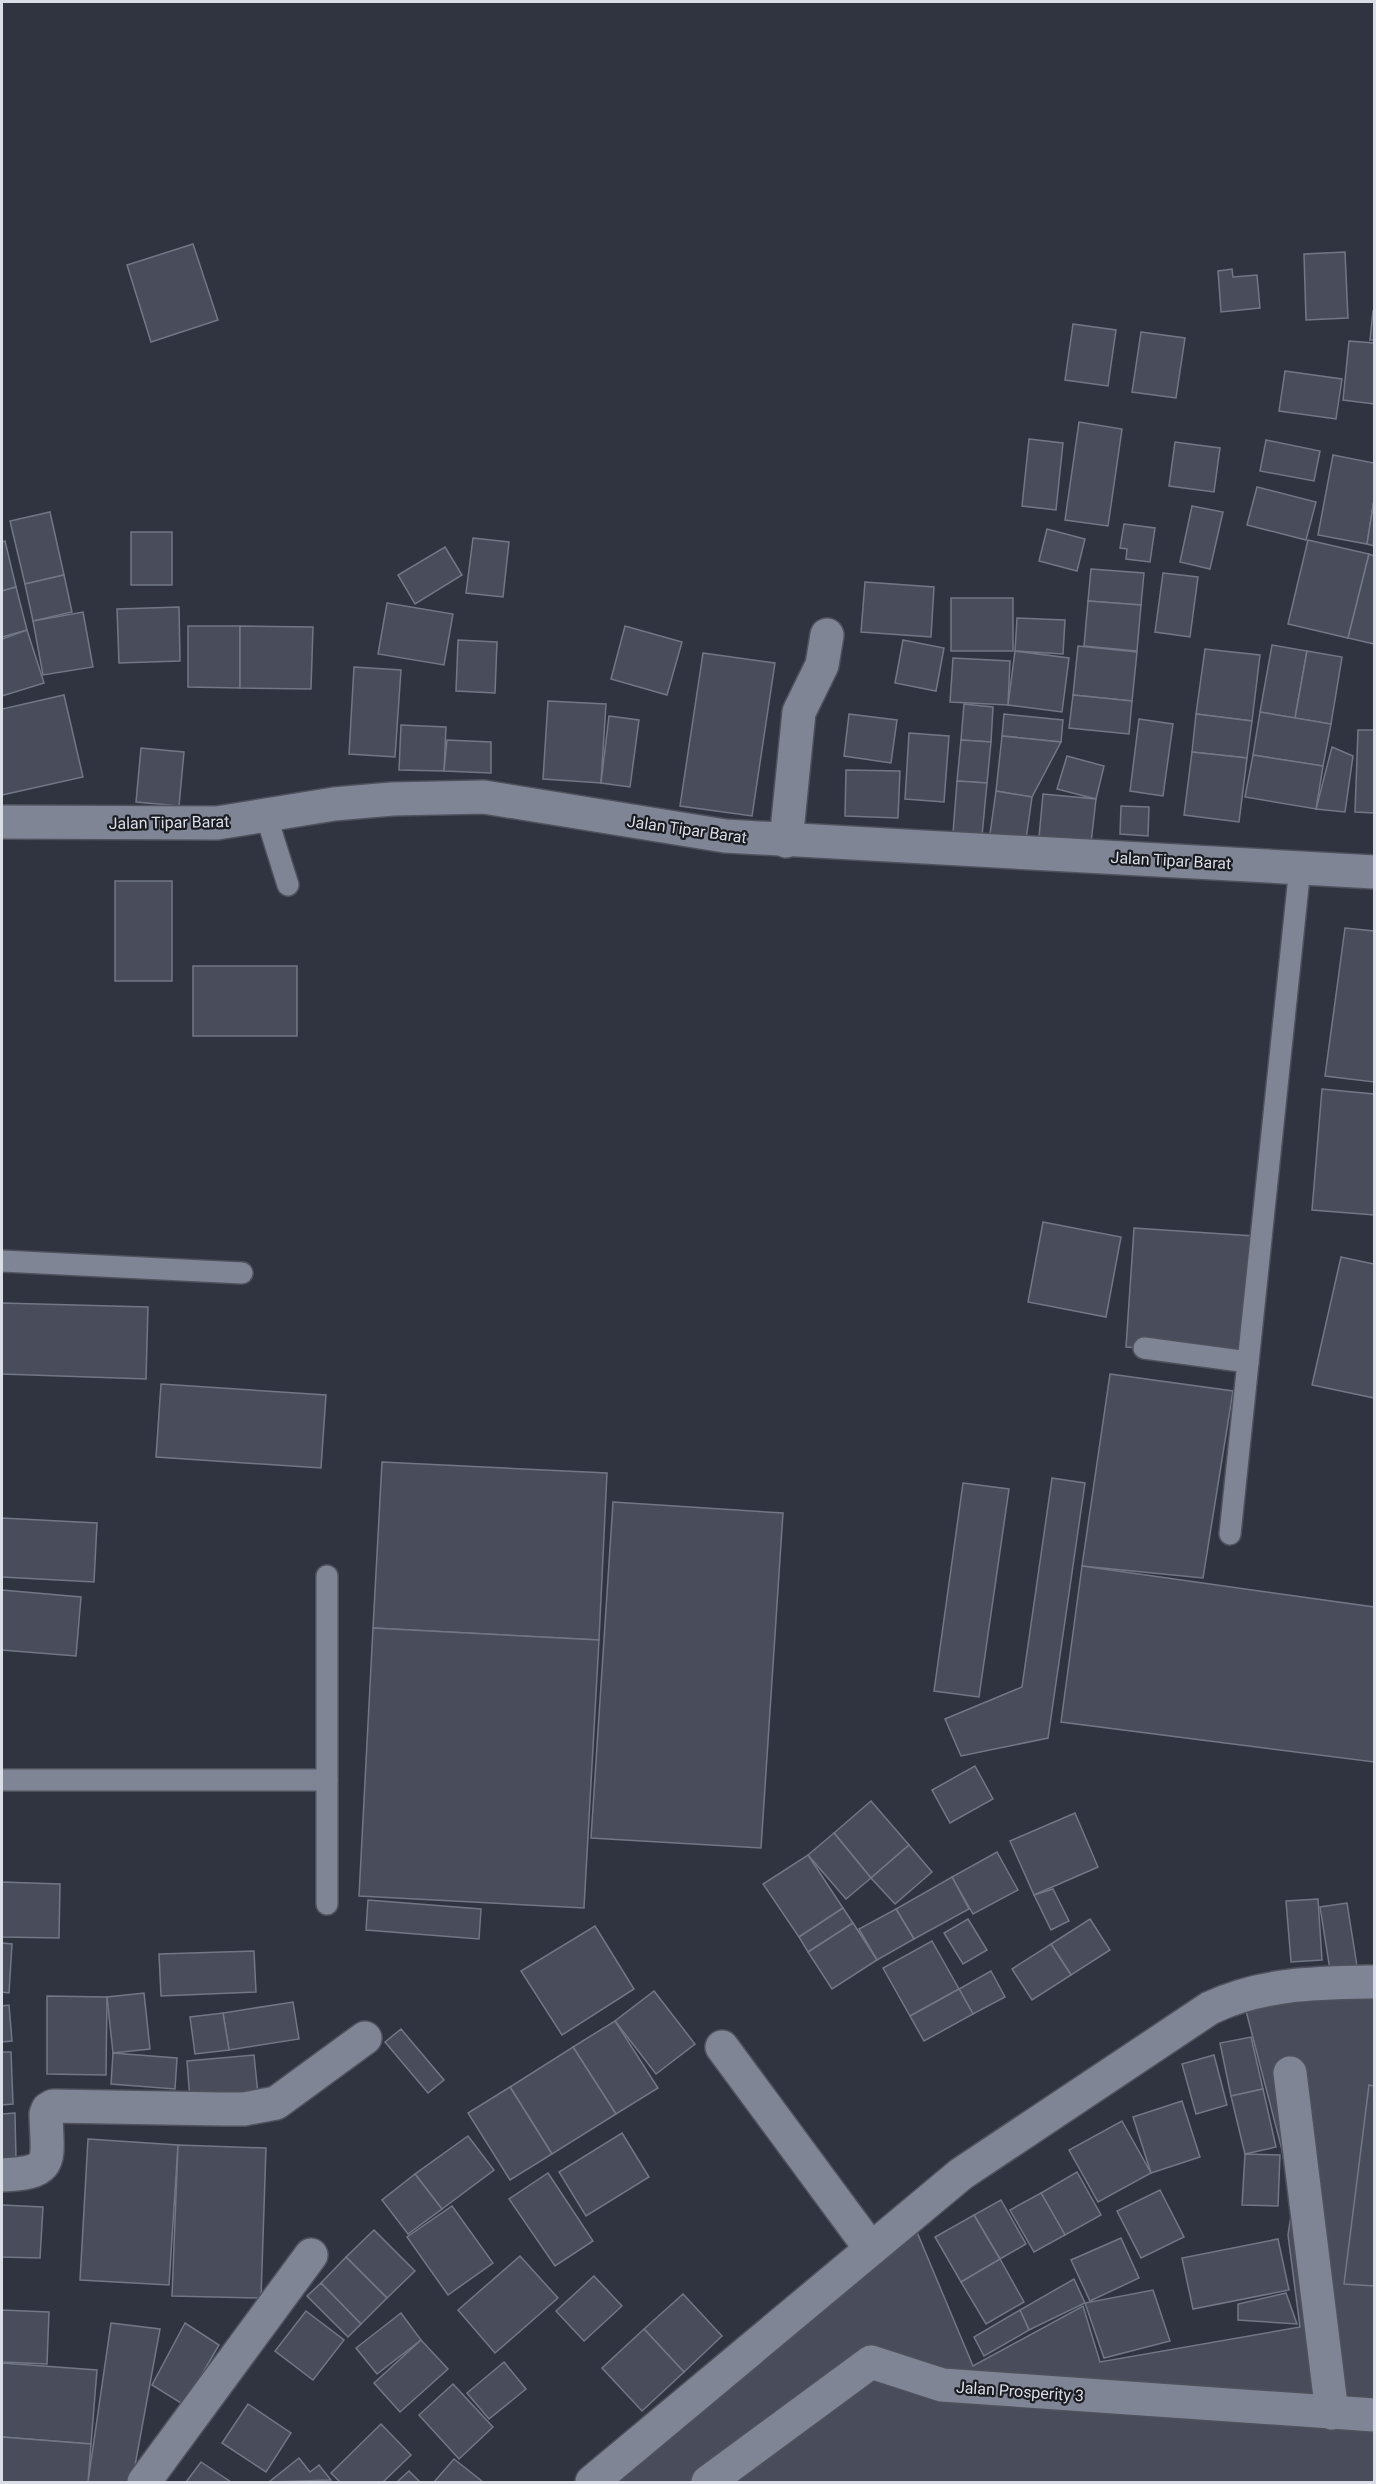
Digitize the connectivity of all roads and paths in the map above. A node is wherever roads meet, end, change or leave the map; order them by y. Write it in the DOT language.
graph roads {
  1 [pos="827,635"];
  2 [pos="266,815"];
  3 [pos="2,822"];
  4 [pos="786,841"];
  5 [pos="1300,867"];
  6 [pos="1374,872"];
  7 [pos="288,885"];
  8 [pos="2,1261"];
  9 [pos="242,1273"];
  10 [pos="1144,1348"];
  11 [pos="1248,1362"];
  12 [pos="1230,1534"];
  13 [pos="327,1576"];
  14 [pos="2,1780"];
  15 [pos="327,1780"];
  16 [pos="327,1904"];
  17 [pos="1374,1982"];
  18 [pos="365,2038"];
  19 [pos="722,2047"];
  20 [pos="1290,2073"];
  21 [pos="2,2175"];
  22 [pos="871,2248"];
  23 [pos="311,2255"];
  24 [pos="1332,2413"];
  25 [pos="1374,2415"];
  26 [pos="144,2482"];
  27 [pos="592,2482"];
  28 [pos="708,2482"];
  1 -- 4 [label="street"];
  2 -- 3 [label="street, Jalan Tipar Barat"];
  2 -- 4 [label="street, Jalan Tipar Barat"];
  2 -- 7 [label="lane"];
  4 -- 5 [label="street, Jalan Tipar Barat"];
  5 -- 6 [label="street, Jalan Tipar Barat"];
  5 -- 11 [label="lane"];
  8 -- 9 [label="lane"];
  10 -- 11 [label="lane"];
  11 -- 12 [label="lane"];
  13 -- 15 [label="lane"];
  14 -- 15 [label="lane"];
  15 -- 16 [label="lane"];
  17 -- 22 [label="street"];
  18 -- 21 [label="street"];
  19 -- 22 [label="street"];
  20 -- 24 [label="street"];
  22 -- 27 [label="street"];
  23 -- 26 [label="street"];
  24 -- 25 [label="street, Jalan Prosperity 3"];
  24 -- 28 [label="street, Jalan Prosperity 3"];
}
